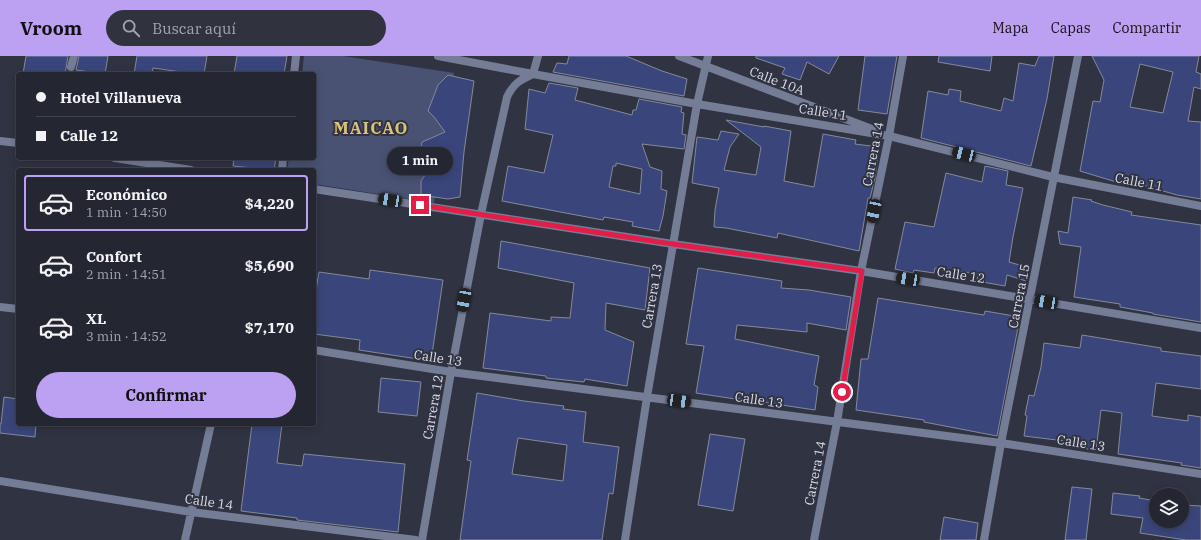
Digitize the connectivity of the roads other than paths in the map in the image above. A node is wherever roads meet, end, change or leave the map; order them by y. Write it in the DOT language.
graph roads {
  1 [pos="74,56"];
  2 [pos="296,56"];
  3 [pos="438,56"];
  4 [pos="538,56"];
  5 [pos="679,56"];
  6 [pos="708,56"];
  7 [pos="903,56"];
  8 [pos="1078,56"];
  9 [pos="705,66"];
  10 [pos="71,68"];
  11 [pos="294,72"];
  12 [pos="533,74"];
  13 [pos="697,104"];
  14 [pos="889,136"];
  15 [pos="0,141"];
  16 [pos="16,143"];
  17 [pos="128,160"];
  18 [pos="178,168"];
  19 [pos="1053,177"];
  20 [pos="316,189"];
  21 [pos="1201,206"];
  22 [pos="481,214"];
  23 [pos="673,244"];
  24 [pos="862,271"];
  25 [pos="1031,299"];
  26 [pos="0,307"];
  27 [pos="16,309"];
  28 [pos="1201,328"];
  29 [pos="316,350"];
  30 [pos="451,372"];
  31 [pos="647,397"];
  32 [pos="837,422"];
  33 [pos="211,426"];
  34 [pos="1001,443"];
  35 [pos="1201,474"];
  36 [pos="0,482"];
  37 [pos="192,512"];
  38 [pos="185,540"];
  39 [pos="416,540"];
  40 [pos="422,540"];
  41 [pos="625,540"];
  42 [pos="814,540"];
  43 [pos="984,540"];
  1 -- 10 [label="street"];
  2 -- 11 [label="street"];
  3 -- 12 [label="street, Calle 11"];
  4 -- 12 [label="street"];
  5 -- 9 [label="street, Calle 10A"];
  6 -- 9 [label="street, Carrera 13"];
  7 -- 14 [label="street, Carrera 14"];
  8 -- 19 [label="street, Carrera 15"];
  9 -- 13 [label="street, Carrera 13"];
  9 -- 14 [label="street, Calle 10A"];
  12 -- 13 [label="street, Calle 11"];
  12 -- 22 [label="street, Carrera 12"];
  13 -- 14 [label="street, Calle 11"];
  13 -- 23 [label="street, Carrera 13"];
  14 -- 19 [label="street, Calle 11"];
  14 -- 24 [label="street, Carrera 14"];
  15 -- 16 [label="street"];
  17 -- 18 [label="street"];
  19 -- 21 [label="street, Calle 11"];
  19 -- 25 [label="street, Carrera 15"];
  20 -- 22 [label="street, Calle 12"];
  22 -- 23 [label="street, Calle 12"];
  22 -- 30 [label="street, Carrera 12"];
  23 -- 24 [label="street, Calle 12"];
  23 -- 31 [label="street, Carrera 13"];
  24 -- 25 [label="street, Calle 12"];
  24 -- 32 [label="street, Carrera 14"];
  25 -- 28 [label="street, Calle 12"];
  25 -- 34 [label="street, Carrera 15"];
  26 -- 27 [label="street"];
  29 -- 30 [label="street, Calle 13"];
  30 -- 31 [label="street, Calle 13"];
  30 -- 40 [label="street, Carrera 12"];
  31 -- 32 [label="street, Calle 13"];
  31 -- 41 [label="street, Carrera 13"];
  32 -- 34 [label="street, Calle 13"];
  32 -- 42 [label="street, Carrera 14"];
  33 -- 37 [label="street"];
  34 -- 35 [label="street, Calle 13"];
  34 -- 43 [label="street, Carrera 15"];
  36 -- 37 [label="street, Calle 14"];
  37 -- 38 [label="street"];
  37 -- 39 [label="street, Calle 14"];
}
